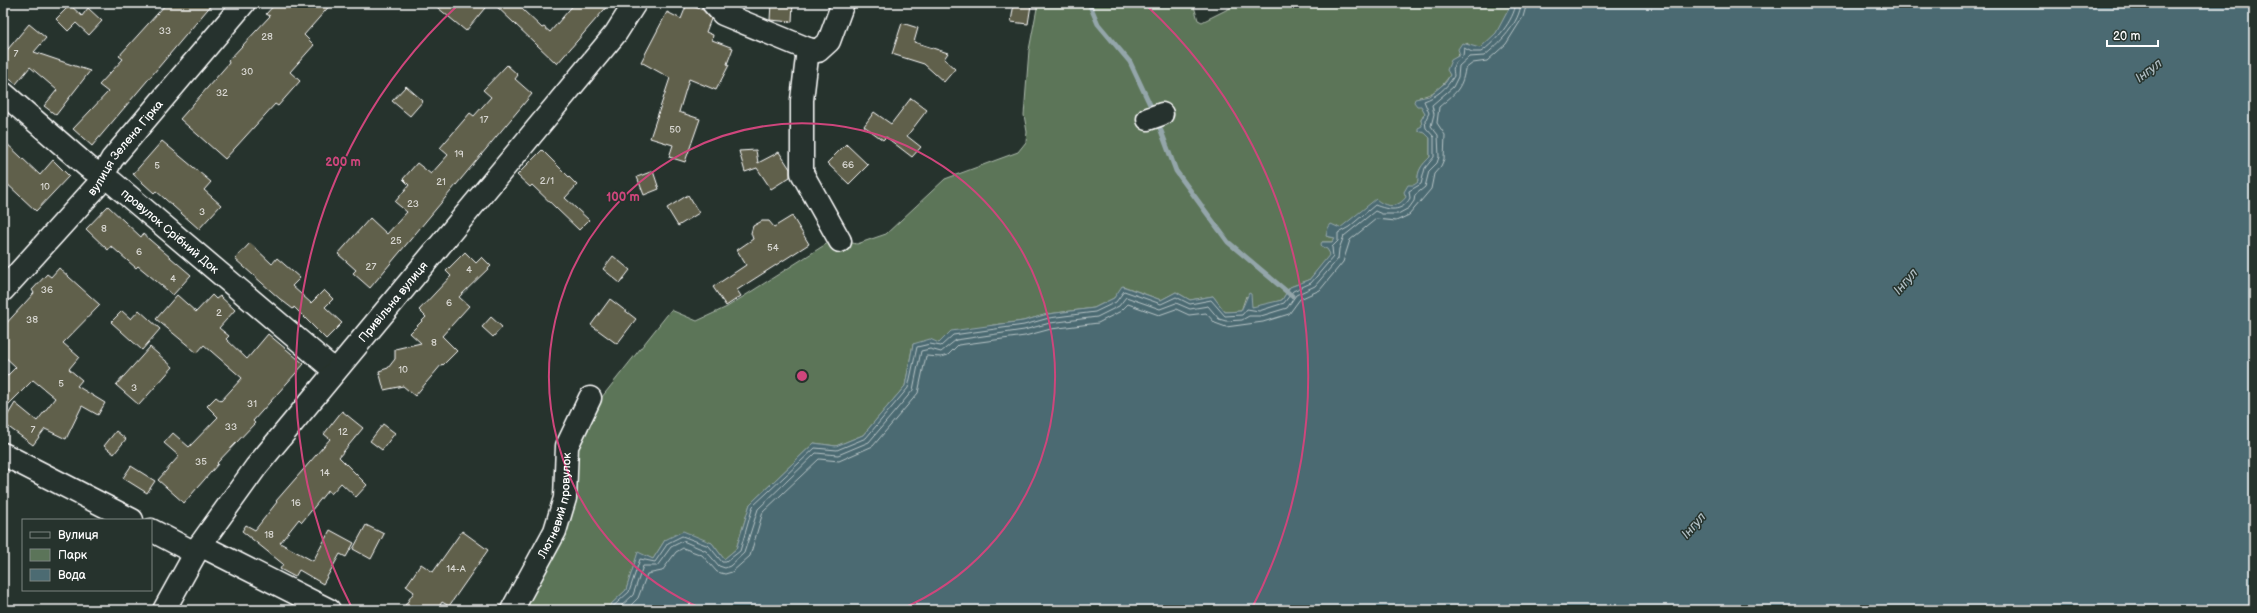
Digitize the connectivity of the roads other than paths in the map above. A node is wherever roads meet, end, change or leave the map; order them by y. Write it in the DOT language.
graph roads {
  1 [pos="244,3"];
  2 [pos="635,3"];
  3 [pos="713,3"];
  4 [pos="843,3"];
  5 [pos="808,49"];
  6 [pos="3,93"];
  7 [pos="102,176"];
  8 [pos="840,241"];
  9 [pos="3,290"];
  10 [pos="335,371"];
  11 [pos="590,398"];
  12 [pos="3,454"];
  13 [pos="130,519"];
  14 [pos="152,530"];
  15 [pos="198,549"];
  16 [pos="164,610"];
  17 [pos="329,610"];
  18 [pos="512,610"];
  1 -- 7 [label="street, вулиця Зелена Гірка"];
  2 -- 10 [label="street, Привільна вулиця"];
  3 -- 5 [label="street"];
  4 -- 5 [label="street"];
  5 -- 8 [label="street"];
  6 -- 7 [label="street, провулок Срібний Док"];
  7 -- 9 [label="street, вулиця Зелена Гірка"];
  7 -- 10 [label="street, провулок Срібний Док"];
  10 -- 15 [label="street, Привільна вулиця"];
  11 -- 18 [label="street, Лютневий провулок"];
  12 -- 13 [label="street"];
  14 -- 15 [label="street"];
  15 -- 16 [label="street, Привільна вулиця"];
  15 -- 17 [label="street"];
}
